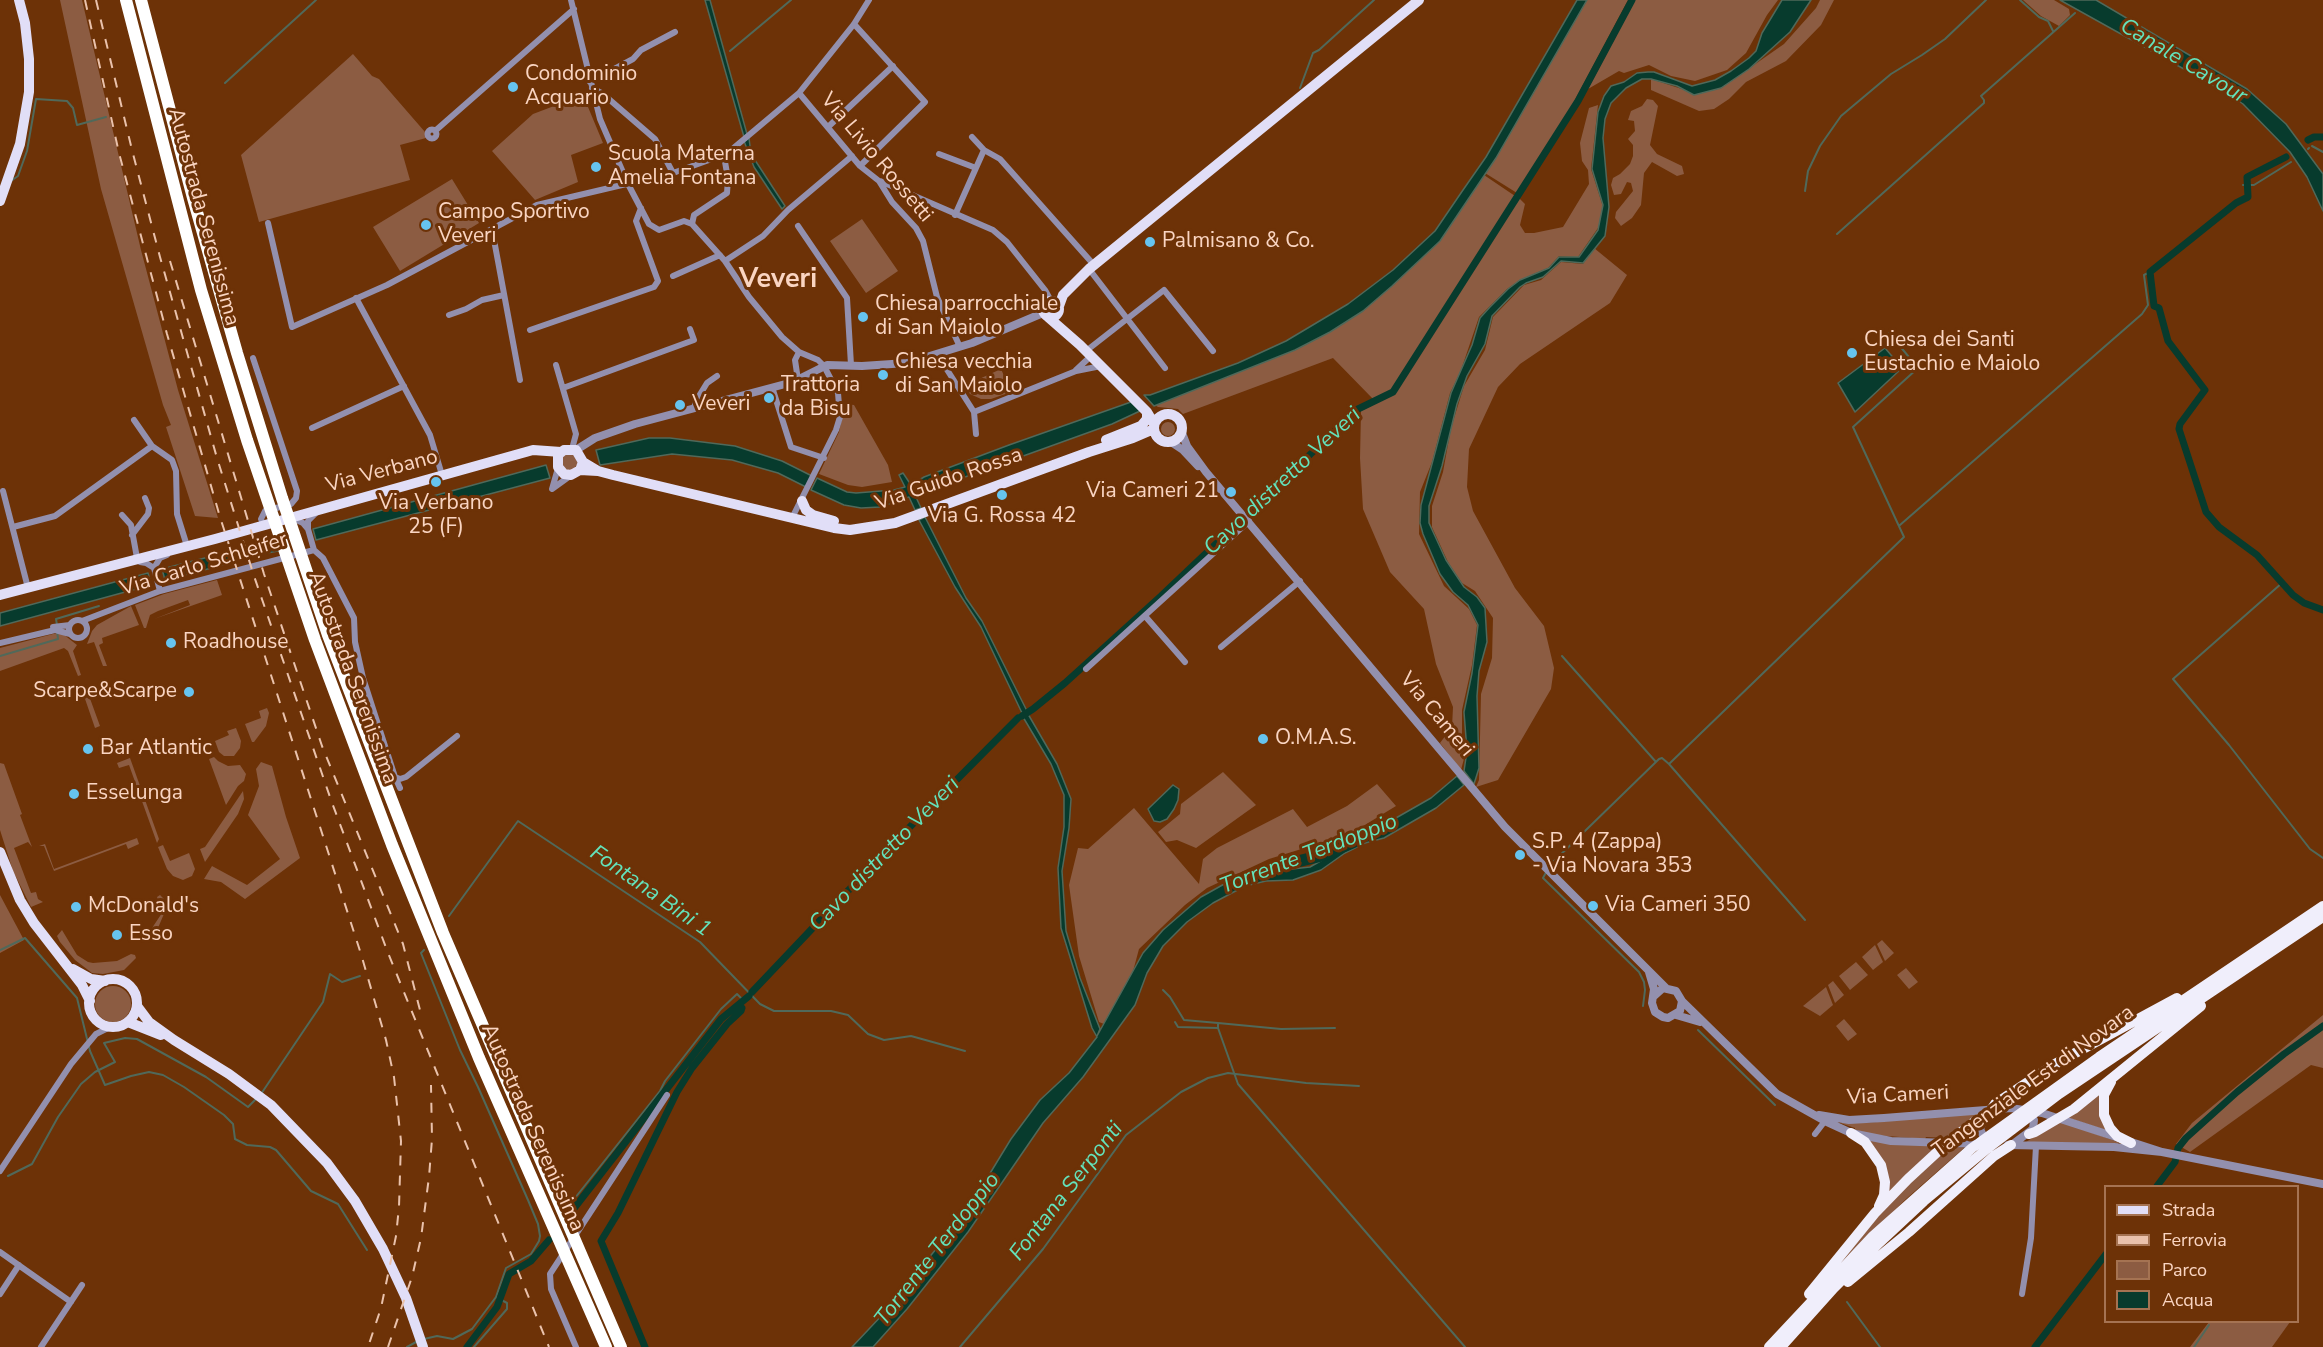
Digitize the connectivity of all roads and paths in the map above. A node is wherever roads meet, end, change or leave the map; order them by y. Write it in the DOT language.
graph roads {
  1 [pos="19,0"];
  2 [pos="126,0"];
  3 [pos="141,0"];
  4 [pos="149,0"];
  5 [pos="571,0"];
  6 [pos="869,0"];
  7 [pos="1419,0"];
  8 [pos="574,9"];
  9 [pos="854,24"];
  10 [pos="675,32"];
  11 [pos="893,66"];
  12 [pos="591,85"];
  13 [pos="799,93"];
  14 [pos="179,118"];
  15 [pos="828,127"];
  16 [pos="435,131"];
  17 [pos="972,137"];
  18 [pos="984,150"];
  19 [pos="939,154"];
  20 [pos="852,156"];
  21 [pos="709,160"];
  22 [pos="860,166"];
  23 [pos="976,168"];
  24 [pos="673,173"];
  25 [pos="879,181"];
  26 [pos="628,184"];
  27 [pos="0,201"];
  28 [pos="641,207"];
  29 [pos="955,215"];
  30 [pos="268,223"];
  31 [pos="692,224"];
  32 [pos="798,226"];
  33 [pos="492,229"];
  34 [pos="720,255"];
  35 [pos="725,261"];
  36 [pos="1088,270"];
  37 [pos="673,276"];
  38 [pos="504,295"];
  39 [pos="356,298"];
  40 [pos="1056,306"];
  41 [pos="230,307"];
  42 [pos="449,315"];
  43 [pos="1046,315"];
  44 [pos="1127,318"];
  45 [pos="690,329"];
  46 [pos="530,330"];
  47 [pos="960,347"];
  48 [pos="1086,350"];
  49 [pos="1213,351"];
  50 [pos="799,352"];
  51 [pos="237,353"];
  52 [pos="936,354"];
  53 [pos="253,358"];
  54 [pos="556,365"];
  55 [pos="850,365"];
  56 [pos="824,366"];
  57 [pos="1101,366"];
  58 [pos="1165,368"];
  59 [pos="1076,371"];
  60 [pos="717,376"];
  61 [pos="520,380"];
  62 [pos="798,380"];
  63 [pos="404,386"];
  64 [pos="772,387"];
  65 [pos="563,388"];
  66 [pos="694,408"];
  67 [pos="974,412"];
  68 [pos="1148,412"];
  69 [pos="134,420"];
  70 [pos="1156,427"];
  71 [pos="312,428"];
  72 [pos="1182,433"];
  73 [pos="976,434"];
  74 [pos="1171,442"];
  75 [pos="152,446"];
  76 [pos="574,449"];
  77 [pos="561,452"];
  78 [pos="1089,452"];
  79 [pos="824,459"];
  80 [pos="484,465"];
  81 [pos="557,465"];
  82 [pos="578,469"];
  83 [pos="1206,472"];
  84 [pos="442,476"];
  85 [pos="3,491"];
  86 [pos="145,498"];
  87 [pos="288,500"];
  88 [pos="802,501"];
  89 [pos="319,509"];
  90 [pos="307,512"];
  91 [pos="122,515"];
  92 [pos="290,518"];
  93 [pos="792,518"];
  94 [pos="1246,518"];
  95 [pos="262,525"];
  96 [pos="13,527"];
  97 [pos="864,528"];
  98 [pos="308,529"];
  99 [pos="132,535"];
  100 [pos="185,546"];
  101 [pos="313,546"];
  102 [pos="136,558"];
  103 [pos="116,564"];
  104 [pos="154,568"];
  105 [pos="1300,581"];
  106 [pos="28,588"];
  107 [pos="160,588"];
  108 [pos="0,595"];
  109 [pos="104,614"];
  110 [pos="1145,616"];
  111 [pos="82,621"];
  112 [pos="70,625"];
  113 [pos="57,628"];
  114 [pos="87,628"];
  115 [pos="70,634"];
  116 [pos="0,642"];
  117 [pos="1221,647"];
  118 [pos="1185,662"];
  119 [pos="1086,669"];
  120 [pos="457,736"];
  121 [pos="395,777"];
  122 [pos="400,788"];
  123 [pos="0,852"];
  124 [pos="2323,906"];
  125 [pos="2323,917"];
  126 [pos="67,966"];
  127 [pos="2249,967"];
  128 [pos="1648,970"];
  129 [pos="105,981"];
  130 [pos="2209,982"];
  131 [pos="1666,988"];
  132 [pos="1654,996"];
  133 [pos="90,1001"];
  134 [pos="1682,1001"];
  135 [pos="137,1006"];
  136 [pos="1676,1015"];
  137 [pos="128,1022"];
  138 [pos="1704,1024"];
  139 [pos="110,1027"];
  140 [pos="174,1040"];
  141 [pos="2117,1074"];
  142 [pos="2055,1092"];
  143 [pos="667,1095"];
  144 [pos="2027,1110"];
  145 [pos="1808,1112"];
  146 [pos="1988,1113"];
  147 [pos="2059,1119"];
  148 [pos="1825,1121"];
  149 [pos="1851,1133"];
  150 [pos="1815,1134"];
  151 [pos="2029,1134"];
  152 [pos="1947,1143"];
  153 [pos="2131,1143"];
  154 [pos="1988,1144"];
  155 [pos="2011,1145"];
  156 [pos="2036,1146"];
  157 [pos="2162,1152"];
  158 [pos="0,1171"];
  159 [pos="2323,1184"];
  160 [pos="1875,1213"];
  161 [pos="0,1252"];
  162 [pos="19,1265"];
  163 [pos="82,1286"];
  164 [pos="0,1294"];
  165 [pos="2022,1294"];
  166 [pos="71,1302"];
  167 [pos="1776,1346"];
  168 [pos="40,1347"];
  169 [pos="423,1347"];
  170 [pos="576,1347"];
  171 [pos="606,1347"];
  172 [pos="621,1347"];
  1 -- 27 [label="main road"];
  2 -- 171 [label="highway, Autostrada Serenissima"];
  3 -- 51 [label="highway, Autostrada Serenissima"];
  4 -- 14 [label="highway"];
  5 -- 8 [label="street"];
  6 -- 9 [label="street"];
  7 -- 36 [label="main road"];
  8 -- 12 [label="street"];
  8 -- 16 [label="street"];
  9 -- 11 [label="street"];
  9 -- 13 [label="street"];
  10 -- 12 [label="street"];
  11 -- 15 [label="street"];
  11 -- 22 [label="street"];
  12 -- 24 [label="street"];
  12 -- 26 [label="street"];
  13 -- 15 [label="street, Via Livio Rossetti"];
  13 -- 31 [label="street"];
  15 -- 20 [label="street, Via Livio Rossetti"];
  17 -- 18 [label="street"];
  18 -- 23 [label="street"];
  18 -- 36 [label="street"];
  19 -- 23 [label="street"];
  20 -- 22 [label="street, Via Livio Rossetti"];
  20 -- 35 [label="street"];
  21 -- 24 [label="street"];
  22 -- 25 [label="street, Via Livio Rossetti"];
  23 -- 29 [label="street"];
  24 -- 26 [label="street"];
  25 -- 29 [label="street"];
  25 -- 47 [label="street, Via Livio Rossetti"];
  26 -- 28 [label="street"];
  26 -- 33 [label="street"];
  28 -- 31 [label="street"];
  28 -- 46 [label="street"];
  29 -- 40 [label="street"];
  30 -- 39 [label="street"];
  31 -- 34 [label="street"];
  32 -- 55 [label="street"];
  33 -- 38 [label="street"];
  33 -- 39 [label="street"];
  34 -- 35 [label="street"];
  34 -- 37 [label="street"];
  35 -- 50 [label="street"];
  36 -- 40 [label="main road"];
  36 -- 44 [label="street"];
  38 -- 42 [label="street"];
  38 -- 61 [label="street"];
  39 -- 63 [label="street"];
  40 -- 43 [label="main road"];
  40 -- 48 [label="main road"];
  41 -- 51 [label="highway"];
  43 -- 47 [label="street"];
  43 -- 48 [label="main road"];
  44 -- 48 [label="street"];
  44 -- 49 [label="street"];
  44 -- 58 [label="street"];
  45 -- 65 [label="street"];
  47 -- 52 [label="street"];
  48 -- 57 [label="main road"];
  48 -- 59 [label="street"];
  50 -- 56 [label="street"];
  50 -- 62 [label="street"];
  51 -- 87 [label="highway, Autostrada Serenissima"];
  52 -- 55 [label="street"];
  52 -- 67 [label="street"];
  53 -- 87 [label="street"];
  54 -- 65 [label="street"];
  55 -- 56 [label="street"];
  56 -- 62 [label="street"];
  56 -- 79 [label="street"];
  57 -- 59 [label="street"];
  57 -- 68 [label="main road"];
  59 -- 67 [label="street"];
  60 -- 66 [label="street"];
  62 -- 64 [label="street"];
  63 -- 71 [label="street"];
  63 -- 84 [label="street"];
  64 -- 66 [label="street"];
  64 -- 79 [label="street"];
  65 -- 76 [label="street"];
  66 -- 76 [label="street"];
  67 -- 73 [label="street"];
  68 -- 70 [label="main road"];
  68 -- 78 [label="main road"];
  69 -- 75 [label="street"];
  70 -- 72 [label="main road"];
  70 -- 74 [label="main road"];
  70 -- 78 [label="main road, Via Guido Rossa"];
  72 -- 74 [label="main road"];
  72 -- 83 [label="street"];
  74 -- 83 [label="street"];
  75 -- 96 [label="street"];
  75 -- 100 [label="street"];
  76 -- 77 [label="main road, Via Verbano"];
  76 -- 82 [label="main road"];
  77 -- 80 [label="main road, Via Verbano"];
  77 -- 81 [label="main road"];
  78 -- 97 [label="main road, Via Guido Rossa"];
  79 -- 88 [label="street"];
  80 -- 81 [label="main road, Via Verbano"];
  80 -- 84 [label="main road, Via Verbano"];
  81 -- 82 [label="main road, Via Verbano"];
  81 -- 82 [label="street"];
  82 -- 93 [label="main road, Via Guido Rossa"];
  83 -- 94 [label="street, Via Cameri"];
  84 -- 89 [label="main road, Via Verbano"];
  85 -- 96 [label="street"];
  86 -- 99 [label="street"];
  87 -- 90 [label="street"];
  87 -- 95 [label="street"];
  87 -- 172 [label="highway, Autostrada Serenissima"];
  88 -- 93 [label="street"];
  88 -- 97 [label="main road"];
  89 -- 90 [label="main road, Via Verbano"];
  89 -- 98 [label="street"];
  90 -- 92 [label="main road, Via Verbano"];
  91 -- 99 [label="street"];
  92 -- 95 [label="main road, Via Verbano"];
  92 -- 98 [label="street"];
  93 -- 97 [label="main road, Via Guido Rossa"];
  94 -- 105 [label="street, Via Cameri"];
  94 -- 110 [label="street"];
  95 -- 100 [label="main road, Via Verbano"];
  96 -- 106 [label="street"];
  98 -- 101 [label="street"];
  99 -- 102 [label="street"];
  100 -- 102 [label="main road, Via Verbano"];
  100 -- 104 [label="street"];
  101 -- 107 [label="street, Via Carlo Schleifer"];
  101 -- 121 [label="street"];
  102 -- 103 [label="main road, Via Verbano"];
  103 -- 104 [label="street"];
  103 -- 106 [label="main road, Via Verbano"];
  104 -- 107 [label="street"];
  105 -- 117 [label="street"];
  105 -- 128 [label="street, Via Cameri"];
  106 -- 108 [label="main road, Via Verbano"];
  107 -- 109 [label="street, Via Carlo Schleifer"];
  109 -- 111 [label="street"];
  109 -- 114 [label="street"];
  110 -- 118 [label="street"];
  110 -- 119 [label="street"];
  111 -- 112 [label="street"];
  111 -- 114 [label="street"];
  112 -- 113 [label="street"];
  112 -- 115 [label="street"];
  113 -- 115 [label="street"];
  113 -- 116 [label="street"];
  114 -- 115 [label="street"];
  120 -- 121 [label="street"];
  121 -- 122 [label="street"];
  123 -- 126 [label="main road"];
  124 -- 130 [label="highway, Tangenziale Est di Novara"];
  125 -- 127 [label="highway, Tangenziale Est di Novara"];
  126 -- 129 [label="main road"];
  126 -- 133 [label="main road"];
  127 -- 141 [label="highway"];
  127 -- 142 [label="highway, Tangenziale Est di Novara"];
  128 -- 131 [label="street, Via Cameri"];
  128 -- 132 [label="street"];
  129 -- 133 [label="main road"];
  129 -- 135 [label="main road"];
  130 -- 142 [label="highway, Tangenziale Est di Novara"];
  130 -- 146 [label="highway"];
  131 -- 132 [label="street"];
  131 -- 134 [label="street"];
  132 -- 136 [label="street"];
  133 -- 139 [label="main road"];
  134 -- 136 [label="street"];
  134 -- 138 [label="street, Via Cameri"];
  135 -- 137 [label="main road"];
  135 -- 140 [label="main road"];
  136 -- 138 [label="street, Via Cameri"];
  137 -- 139 [label="main road"];
  137 -- 140 [label="main road"];
  138 -- 145 [label="street, Via Cameri"];
  139 -- 158 [label="street"];
  140 -- 169 [label="main road"];
  141 -- 147 [label="highway"];
  141 -- 153 [label="highway"];
  142 -- 167 [label="highway, Tangenziale Est di Novara"];
  143 -- 170 [label="street"];
  144 -- 146 [label="street"];
  144 -- 147 [label="street"];
  144 -- 151 [label="street"];
  145 -- 146 [label="street, Via Cameri"];
  145 -- 148 [label="street, Via Cameri"];
  146 -- 152 [label="highway"];
  146 -- 154 [label="street"];
  147 -- 151 [label="highway"];
  147 -- 153 [label="street"];
  148 -- 149 [label="street, Via Cameri"];
  148 -- 150 [label="street"];
  149 -- 152 [label="street, Via Cameri"];
  149 -- 160 [label="highway"];
  151 -- 155 [label="street"];
  152 -- 154 [label="street, Via Cameri"];
  152 -- 160 [label="highway"];
  153 -- 157 [label="street"];
  154 -- 155 [label="street"];
  155 -- 156 [label="street"];
  155 -- 167 [label="highway"];
  156 -- 157 [label="street"];
  156 -- 165 [label="street"];
  157 -- 159 [label="street"];
  160 -- 167 [label="highway"];
  161 -- 162 [label="street"];
  162 -- 164 [label="street"];
  162 -- 166 [label="street"];
  163 -- 166 [label="street"];
  166 -- 168 [label="street"];
}
